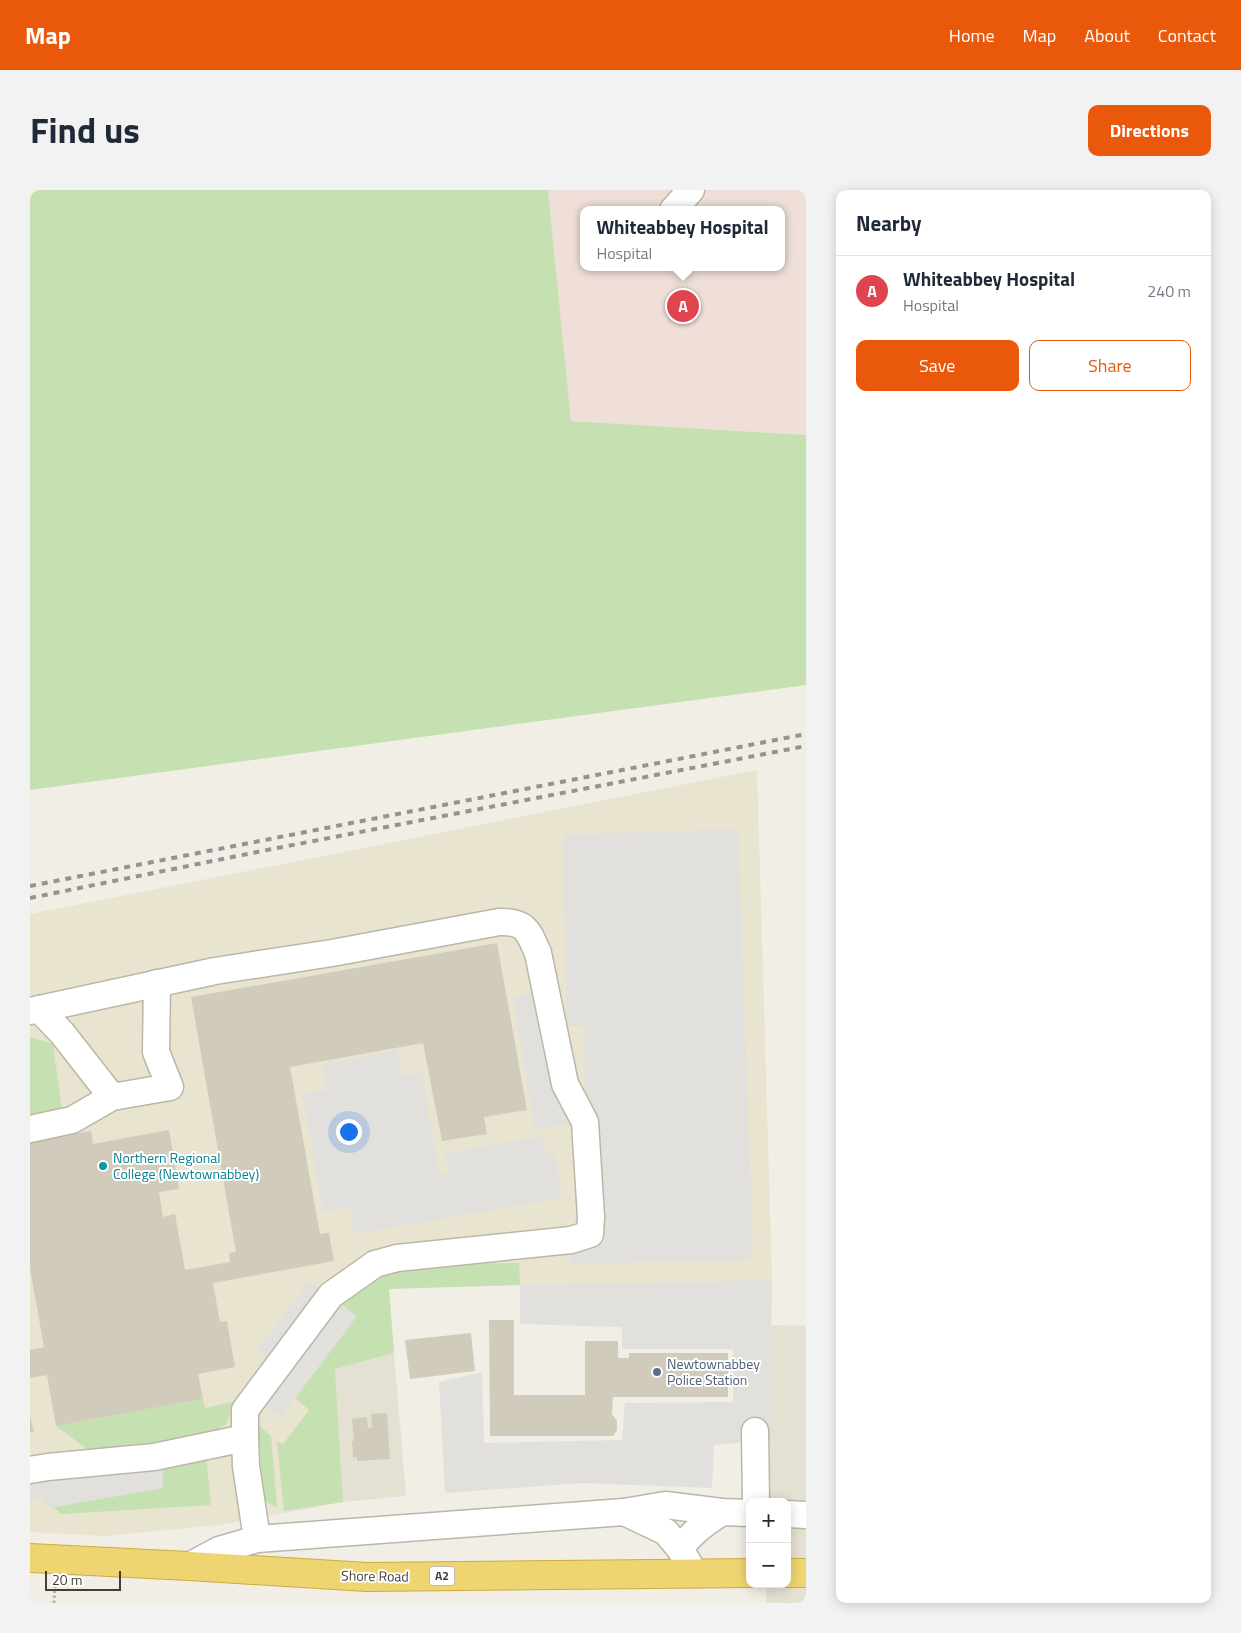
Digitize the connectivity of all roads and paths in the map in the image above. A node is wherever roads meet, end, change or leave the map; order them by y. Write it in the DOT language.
graph roads {
  1 [pos="691,190"];
  2 [pos="677,206"];
  3 [pos="157,984"];
  4 [pos="35,1010"];
  5 [pos="112,1097"];
  6 [pos="30,1129"];
  7 [pos="754,1431"];
  8 [pos="245,1438"];
  9 [pos="30,1470"];
  10 [pos="756,1498"];
  11 [pos="624,1512"];
  12 [pos="722,1512"];
  13 [pos="746,1513"];
  14 [pos="791,1514"];
  15 [pos="806,1515"];
  16 [pos="257,1539"];
  17 [pos="680,1549"];
  18 [pos="30,1558"];
  19 [pos="189,1566"];
  20 [pos="791,1573"];
  21 [pos="806,1573"];
  22 [pos="695,1574"];
  23 [pos="746,1574"];
  24 [pos="55,1586"];
  25 [pos="54,1603"];
  1 -- 2 [label="street"];
  3 -- 4 [label="street"];
  3 -- 5 [label="street"];
  3 -- 8 [label="street"];
  4 -- 5 [label="street"];
  5 -- 6 [label="street"];
  7 -- 10 [label="street"];
  8 -- 9 [label="street"];
  8 -- 16 [label="street"];
  11 -- 12 [label="street"];
  11 -- 16 [label="street"];
  11 -- 17 [label="street"];
  12 -- 13 [label="street"];
  12 -- 17 [label="street"];
  14 -- 15 [label="street"];
  16 -- 19 [label="street"];
  17 -- 22 [label="street"];
  18 -- 19 [label="highway, Shore Road / A2"];
  19 -- 22 [label="highway, Shore Road / A2"];
  20 -- 21 [label="highway"];
  22 -- 23 [label="highway, Shore Road / A2"];
  24 -- 25 [label="path"];
}
